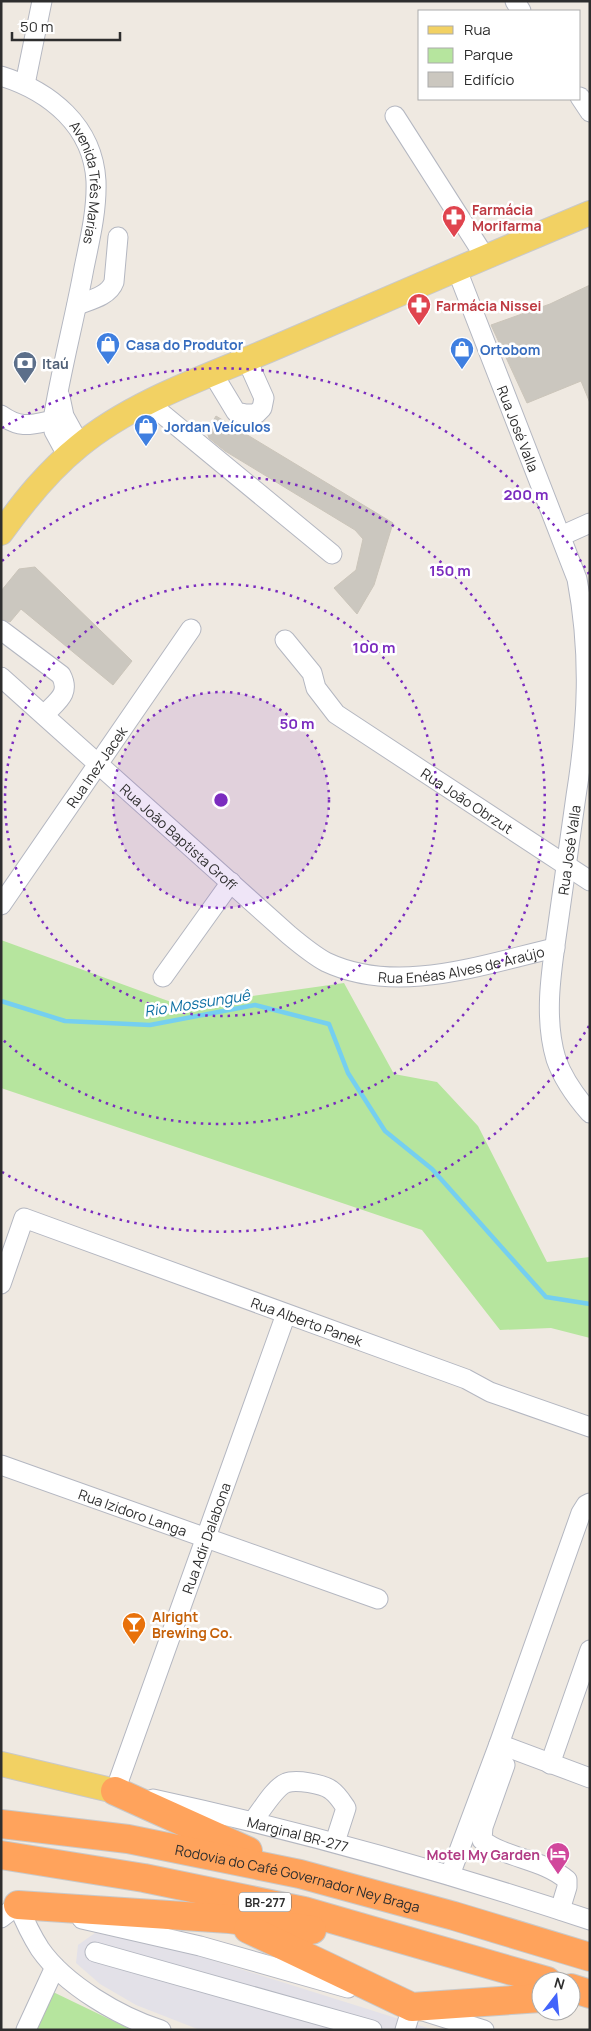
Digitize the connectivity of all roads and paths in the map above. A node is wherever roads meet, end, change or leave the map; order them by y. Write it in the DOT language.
graph roads {
  1 [pos="42,1"];
  2 [pos="1,76"];
  3 [pos="24,84"];
  4 [pos="581,98"];
  5 [pos="590,112"];
  6 [pos="395,116"];
  7 [pos="590,214"];
  8 [pos="118,237"];
  9 [pos="485,257"];
  10 [pos="457,270"];
  11 [pos="77,305"];
  12 [pos="247,360"];
  13 [pos="213,374"];
  14 [pos="59,390"];
  15 [pos="149,403"];
  16 [pos="8,420"];
  17 [pos="53,420"];
  18 [pos="74,450"];
  19 [pos="590,523"];
  20 [pos="1,533"];
  21 [pos="561,536"];
  22 [pos="332,554"];
  23 [pos="191,629"];
  24 [pos="1,630"];
  25 [pos="285,640"];
  26 [pos="1,677"];
  27 [pos="44,715"];
  28 [pos="99,763"];
  29 [pos="566,865"];
  30 [pos="590,881"];
  31 [pos="231,882"];
  32 [pos="1,905"];
  33 [pos="555,948"];
  34 [pos="369,975"];
  35 [pos="163,977"];
  36 [pos="590,1113"];
  37 [pos="1,1284"];
  38 [pos="286,1314"];
  39 [pos="590,1427"];
  40 [pos="1,1465"];
  41 [pos="590,1503"];
  42 [pos="206,1538"];
  43 [pos="378,1599"];
  44 [pos="590,1650"];
  45 [pos="505,1746"];
  46 [pos="1,1764"];
  47 [pos="550,1764"];
  48 [pos="590,1778"];
  49 [pos="115,1790"];
  50 [pos="254,1821"];
  51 [pos="1,1824"];
  52 [pos="335,1842"];
  53 [pos="1,1855"];
  54 [pos="300,1874"];
  55 [pos="450,1875"];
  56 [pos="7,1908"];
  57 [pos="560,1910"];
  58 [pos="229,1919"];
  59 [pos="590,1919"];
  60 [pos="95,1952"];
  61 [pos="590,1957"];
  62 [pos="55,1967"];
  63 [pos="531,1976"];
  64 [pos="531,1976"];
  65 [pos="531,2000"];
  66 [pos="408,2018"];
  67 [pos="141,2027"];
  68 [pos="26,2030"];
  69 [pos="160,2030"];
  70 [pos="372,2030"];
  71 [pos="484,2030"];
  1 -- 3 [label="street"];
  2 -- 3 [label="street, Avenida Três Marias"];
  3 -- 11 [label="street, Avenida Três Marias"];
  4 -- 5 [label="street"];
  6 -- 9 [label="street"];
  7 -- 9 [label="main road"];
  8 -- 11 [label="street"];
  9 -- 10 [label="main road"];
  10 -- 12 [label="main road"];
  10 -- 21 [label="street, Rua José Valla"];
  11 -- 14 [label="street, Avenida Três Marias"];
  12 -- 13 [label="main road"];
  12 -- 13 [label="street"];
  13 -- 15 [label="main road"];
  14 -- 17 [label="street, Avenida Três Marias"];
  14 -- 18 [label="street, Avenida Três Marias"];
  15 -- 18 [label="main road"];
  15 -- 22 [label="street"];
  16 -- 17 [label="street"];
  17 -- 18 [label="street, Avenida Três Marias"];
  18 -- 20 [label="main road"];
  19 -- 21 [label="street"];
  21 -- 29 [label="street, Rua José Valla"];
  23 -- 28 [label="street, Rua Inez Jacek"];
  24 -- 27 [label="street"];
  25 -- 29 [label="street, Rua João Obrzut"];
  26 -- 27 [label="street, Rua João Baptista Groff"];
  27 -- 28 [label="street, Rua João Baptista Groff"];
  28 -- 31 [label="street, Rua João Baptista Groff"];
  28 -- 32 [label="street, Rua Inez Jacek"];
  29 -- 30 [label="street, Rua João Obrzut"];
  29 -- 33 [label="street, Rua José Valla"];
  31 -- 34 [label="street, Rua João Baptista Groff"];
  31 -- 35 [label="street"];
  33 -- 34 [label="street, Rua Enéas Alves de Araújo"];
  33 -- 36 [label="street, Rua José Valla"];
  37 -- 38 [label="street, Rua Alberto Panek"];
  38 -- 39 [label="street, Rua Alberto Panek"];
  38 -- 42 [label="street, Rua Adir Dalabona"];
  40 -- 42 [label="street, Rua Izidoro Langa"];
  41 -- 45 [label="street"];
  42 -- 43 [label="street, Rua Izidoro Langa"];
  42 -- 49 [label="street, Rua Adir Dalabona"];
  44 -- 47 [label="street"];
  45 -- 47 [label="street"];
  45 -- 55 [label="street"];
  45 -- 57 [label="street"];
  46 -- 49 [label="main road, Marginal BR-277"];
  47 -- 48 [label="street"];
  49 -- 50 [label="street, Marginal BR-277"];
  49 -- 54 [label="highway"];
  50 -- 52 [label="street, Marginal BR-277"];
  50 -- 52 [label="street"];
  51 -- 54 [label="highway, Rodovia do Café Governador Ney Braga / BR-277"];
  52 -- 55 [label="street, Marginal BR-277"];
  53 -- 63 [label="highway, BR-277"];
  54 -- 61 [label="highway, Rodovia do Café Governador Ney Braga / BR-277"];
  55 -- 57 [label="street, Marginal BR-277"];
  56 -- 58 [label="highway"];
  56 -- 62 [label="street"];
  56 -- 66 [label="street"];
  57 -- 59 [label="street, Marginal BR-277"];
  58 -- 64 [label="highway"];
  58 -- 66 [label="highway"];
  60 -- 70 [label="street"];
  62 -- 67 [label="street"];
  62 -- 68 [label="street"];
  65 -- 66 [label="highway"];
  66 -- 71 [label="street"];
  67 -- 69 [label="street"];
}
